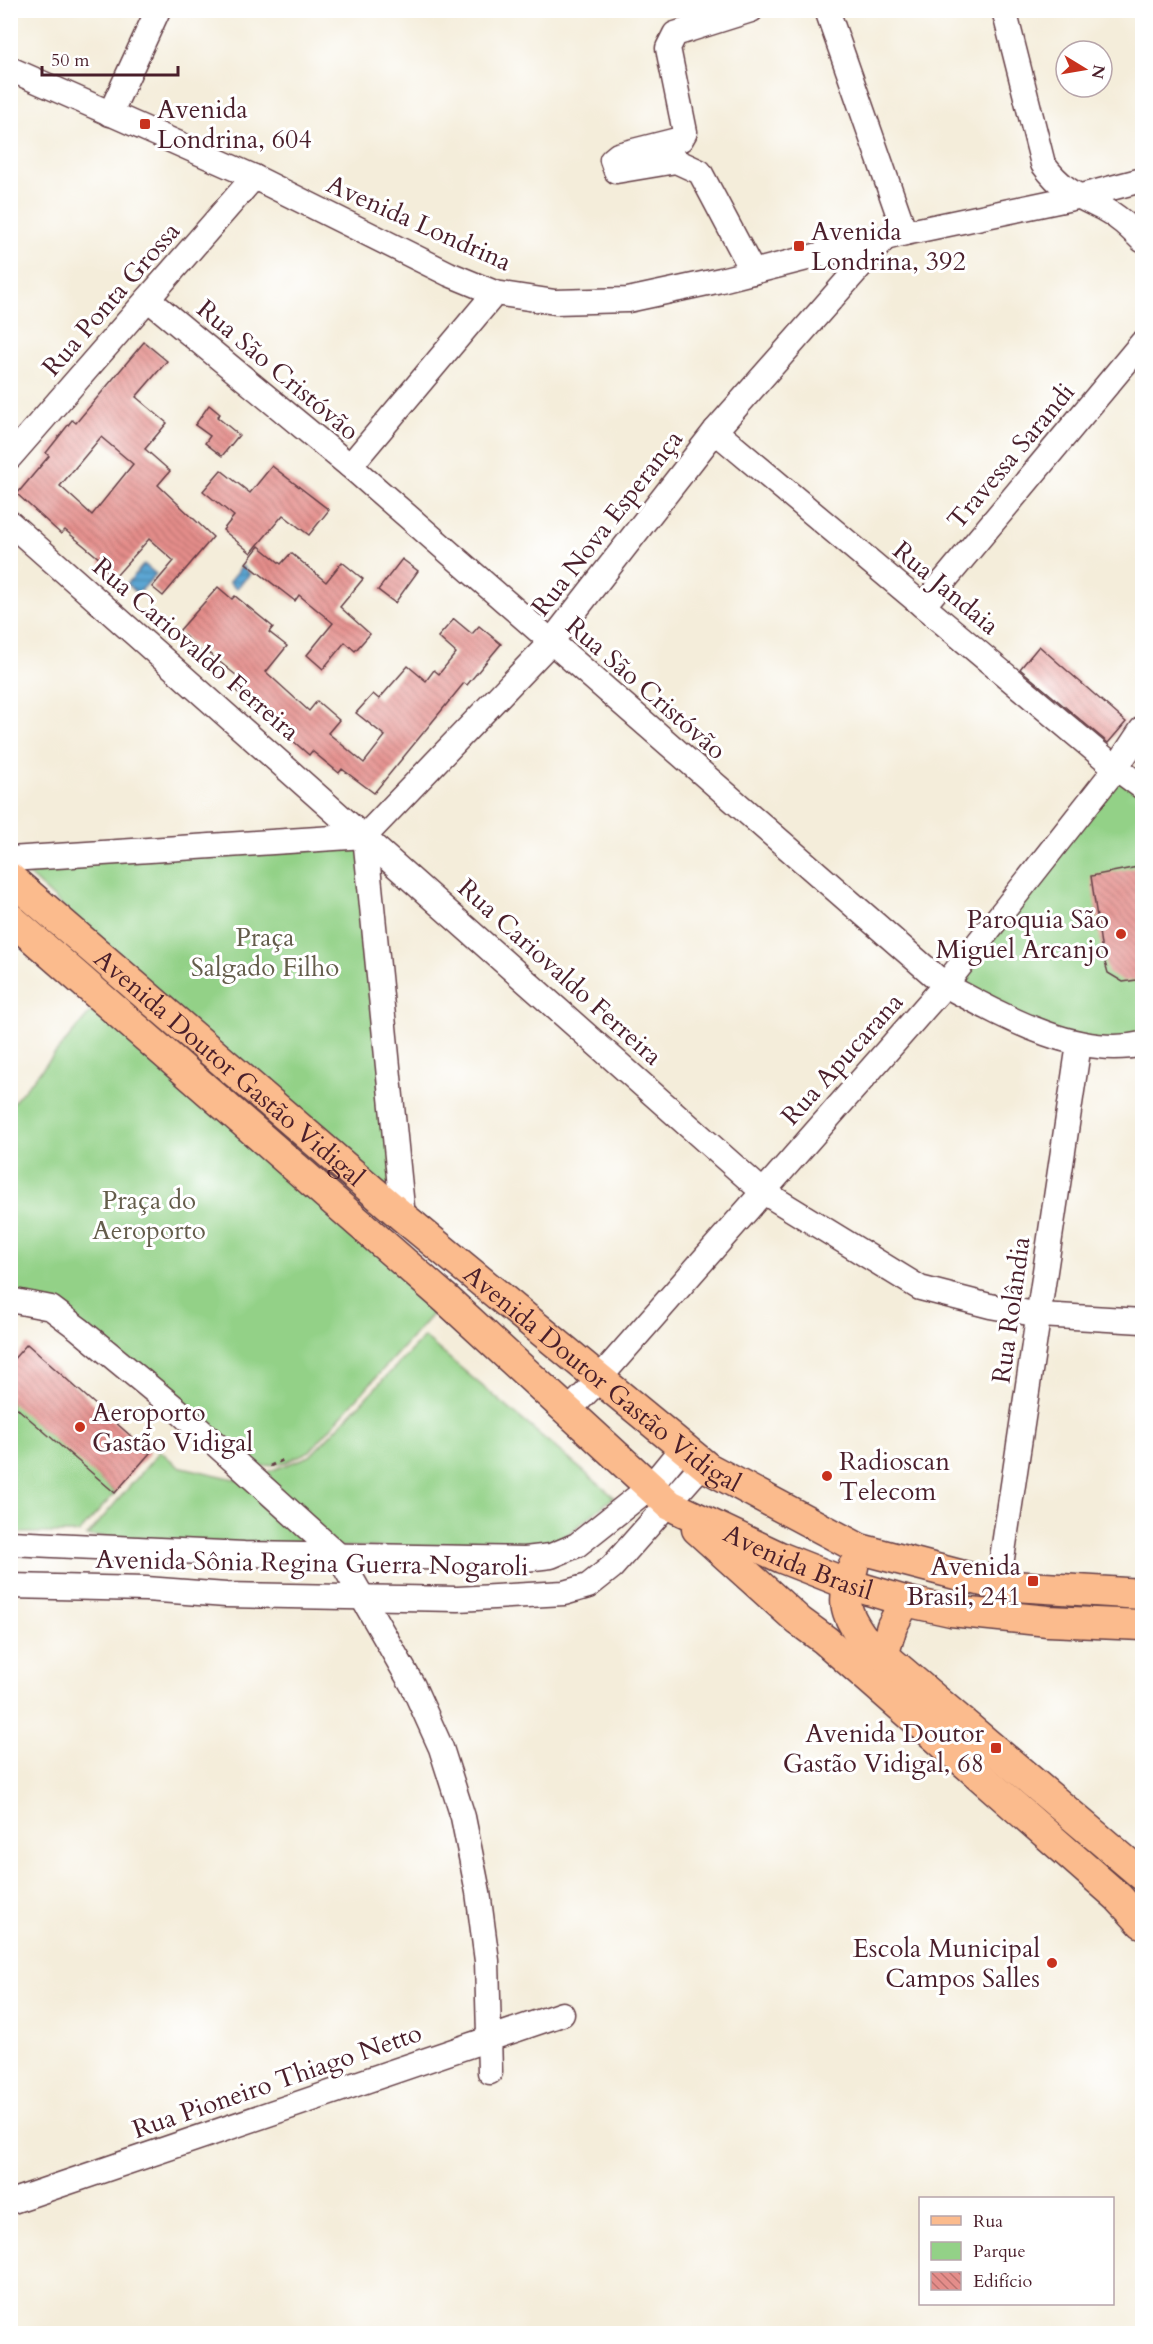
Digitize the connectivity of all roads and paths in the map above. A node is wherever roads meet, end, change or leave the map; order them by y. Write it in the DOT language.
graph roads {
  1 [pos="158,10"];
  2 [pos="750,10"];
  3 [pos="827,10"];
  4 [pos="1004,10"];
  5 [pos="10,69"];
  6 [pos="110,114"];
  7 [pos="254,177"];
  8 [pos="1143,180"];
  9 [pos="1077,197"];
  10 [pos="895,235"];
  11 [pos="1143,240"];
  12 [pos="753,272"];
  13 [pos="495,293"];
  14 [pos="148,299"];
  15 [pos="1143,343"];
  16 [pos="715,431"];
  17 [pos="10,457"];
  18 [pos="350,466"];
  19 [pos="10,523"];
  20 [pos="923,606"];
  21 [pos="550,643"];
  22 [pos="1143,729"];
  23 [pos="1116,768"];
  24 [pos="1143,787"];
  25 [pos="365,836"];
  26 [pos="10,859"];
  27 [pos="10,878"];
  28 [pos="10,918"];
  29 [pos="124,975"];
  30 [pos="945,985"];
  31 [pos="102,999"];
  32 [pos="1079,1044"];
  33 [pos="1143,1044"];
  34 [pos="762,1191"];
  35 [pos="402,1217"];
  36 [pos="10,1300"];
  37 [pos="1040,1315"];
  38 [pos="1143,1321"];
  39 [pos="597,1380"];
  40 [pos="567,1412"];
  41 [pos="693,1456"];
  42 [pos="660,1496"];
  43 [pos="10,1543"];
  44 [pos="860,1549"];
  45 [pos="338,1555"];
  46 [pos="848,1584"];
  47 [pos="998,1585"];
  48 [pos="10,1587"];
  49 [pos="1143,1594"];
  50 [pos="362,1597"];
  51 [pos="905,1601"];
  52 [pos="848,1616"];
  53 [pos="1143,1625"];
  54 [pos="825,1640"];
  55 [pos="884,1656"];
  56 [pos="1143,1875"];
  57 [pos="1143,1923"];
  58 [pos="562,2014"];
  59 [pos="489,2039"];
  60 [pos="490,2072"];
  61 [pos="10,2202"];
  1 -- 6 [label="street"];
  2 -- 12 [label="street"];
  3 -- 10 [label="street"];
  4 -- 9 [label="street"];
  5 -- 6 [label="street, Avenida Londrina"];
  6 -- 7 [label="street, Avenida Londrina"];
  7 -- 13 [label="street, Avenida Londrina"];
  7 -- 14 [label="street, Rua Ponta Grossa"];
  8 -- 9 [label="street, Avenida Londrina"];
  9 -- 10 [label="street, Avenida Londrina"];
  9 -- 11 [label="street"];
  10 -- 12 [label="street, Avenida Londrina"];
  10 -- 16 [label="street, Rua Nova Esperança"];
  12 -- 13 [label="street, Avenida Londrina"];
  13 -- 18 [label="street"];
  14 -- 17 [label="street, Rua Ponta Grossa"];
  14 -- 18 [label="street, Rua São Cristóvão"];
  15 -- 20 [label="street, Travessa Sarandi"];
  16 -- 20 [label="street, Rua Jandaia"];
  16 -- 21 [label="street, Rua Nova Esperança"];
  18 -- 21 [label="street, Rua São Cristóvão"];
  19 -- 25 [label="street, Rua Cariovaldo Ferreira"];
  20 -- 23 [label="street, Rua Jandaia"];
  21 -- 25 [label="street, Rua Nova Esperança"];
  21 -- 30 [label="street, Rua São Cristóvão"];
  22 -- 23 [label="street, Rua Apucarana"];
  23 -- 24 [label="street, Rua Jandaia"];
  23 -- 30 [label="street, Rua Apucarana"];
  25 -- 26 [label="street"];
  25 -- 34 [label="street, Rua Cariovaldo Ferreira"];
  25 -- 35 [label="street"];
  27 -- 29 [label="main road, Avenida Doutor Gastão Vidigal"];
  28 -- 31 [label="main road, Avenida Doutor Gastão Vidigal"];
  29 -- 31 [label="street"];
  29 -- 35 [label="main road, Avenida Doutor Gastão Vidigal"];
  30 -- 32 [label="street, Rua São Cristóvão"];
  30 -- 34 [label="street, Rua Apucarana"];
  31 -- 40 [label="main road, Avenida Doutor Gastão Vidigal"];
  32 -- 33 [label="street, Rua São Cristóvão"];
  32 -- 37 [label="street, Rua Rolândia"];
  34 -- 37 [label="street, Rua Cariovaldo Ferreira"];
  34 -- 39 [label="street, Rua Apucarana"];
  35 -- 39 [label="main road, Avenida Doutor Gastão Vidigal"];
  36 -- 45 [label="street"];
  37 -- 38 [label="street, Rua Cariovaldo Ferreira"];
  37 -- 47 [label="street, Rua Rolândia"];
  39 -- 40 [label="street, Rua Apucarana"];
  39 -- 41 [label="main road, Avenida Doutor Gastão Vidigal"];
  40 -- 42 [label="main road, Avenida Brasil"];
  41 -- 42 [label="street, Avenida Sônia Regina Guerra Nogaroli"];
  41 -- 44 [label="main road, Avenida Doutor Gastão Vidigal"];
  42 -- 45 [label="street, Avenida Sônia Regina Guerra Nogaroli"];
  42 -- 46 [label="main road, Avenida Brasil"];
  42 -- 50 [label="street, Avenida Sônia Regina Guerra Nogaroli"];
  42 -- 54 [label="main road"];
  43 -- 45 [label="street, Avenida Sônia Regina Guerra Nogaroli"];
  44 -- 46 [label="main road"];
  44 -- 47 [label="main road, Avenida Brasil"];
  45 -- 50 [label="street"];
  46 -- 51 [label="main road, Avenida Brasil"];
  46 -- 52 [label="main road"];
  47 -- 49 [label="main road, Avenida Brasil"];
  48 -- 50 [label="street, Avenida Sônia Regina Guerra Nogaroli"];
  50 -- 59 [label="street"];
  51 -- 53 [label="main road, Avenida Brasil"];
  51 -- 55 [label="main road"];
  52 -- 54 [label="main road"];
  52 -- 55 [label="main road"];
  54 -- 57 [label="main road"];
  55 -- 56 [label="main road"];
  58 -- 59 [label="street, Rua Pioneiro Thiago Netto"];
  59 -- 60 [label="street"];
  59 -- 61 [label="street, Rua Pioneiro Thiago Netto"];
}
